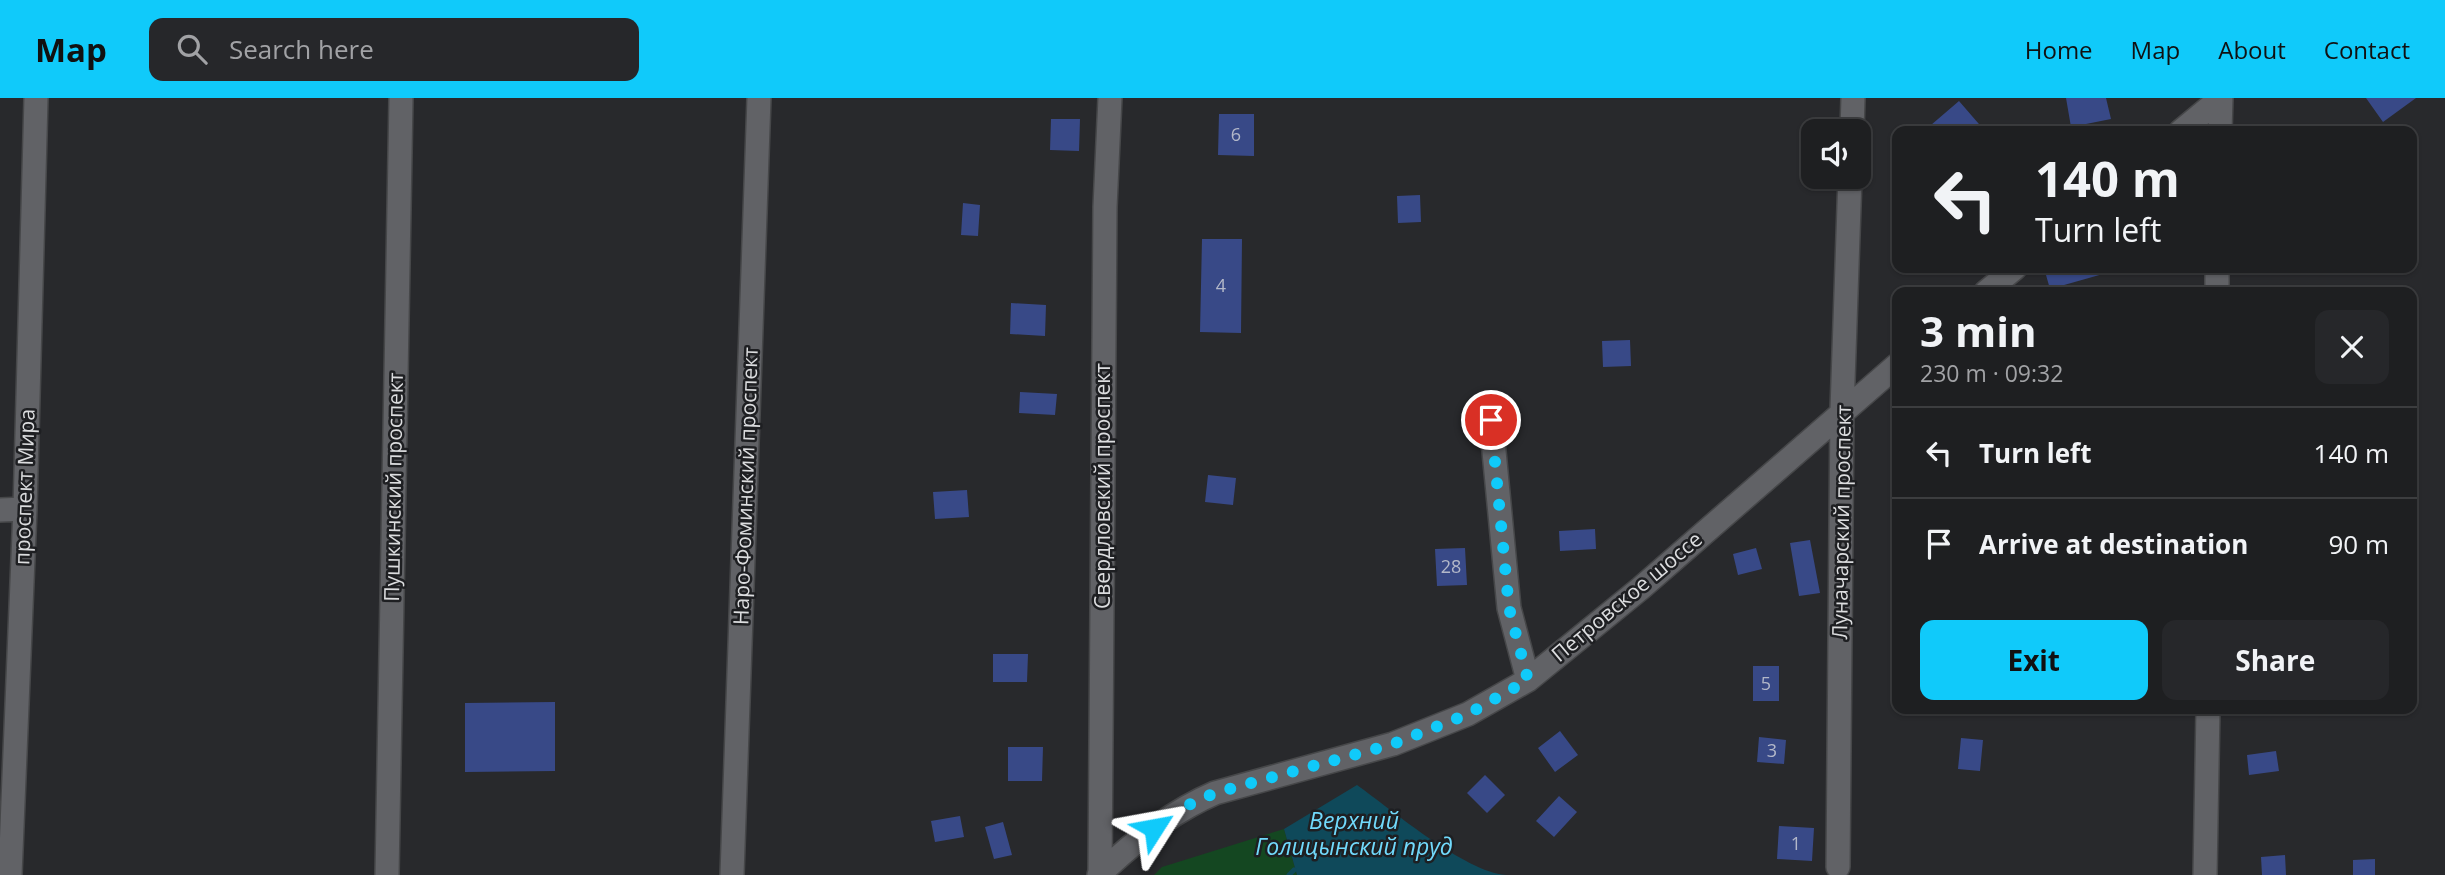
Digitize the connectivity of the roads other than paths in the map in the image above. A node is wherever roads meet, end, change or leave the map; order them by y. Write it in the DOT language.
graph roads {
  1 [pos="36,98"];
  2 [pos="401,98"];
  3 [pos="759,98"];
  4 [pos="1110,98"];
  5 [pos="1853,98"];
  6 [pos="2221,98"];
  7 [pos="1852,119"];
  8 [pos="2187,126"];
  9 [pos="2220,126"];
  10 [pos="1850,189"];
  11 [pos="2009,273"];
  12 [pos="1992,287"];
  13 [pos="1892,369"];
  14 [pos="1842,410"];
  15 [pos="1491,420"];
  16 [pos="26,509"];
  17 [pos="0,510"];
  18 [pos="1528,680"];
  19 [pos="2208,714"];
  20 [pos="1838,867"];
  21 [pos="1099,874"];
  22 [pos="10,875"];
  23 [pos="387,875"];
  24 [pos="732,875"];
  25 [pos="2205,875"];
  1 -- 16 [label="street, проспект Мира"];
  2 -- 23 [label="street, Пушкинский проспект"];
  3 -- 24 [label="street, Наро-Фоминский проспект"];
  4 -- 21 [label="street, Свердловский проспект"];
  5 -- 7 [label="street"];
  6 -- 8 [label="street"];
  6 -- 9 [label="street"];
  10 -- 14 [label="street, Луначарский проспект"];
  11 -- 12 [label="street"];
  13 -- 14 [label="street, Петровское шоссе"];
  14 -- 18 [label="street, Петровское шоссе"];
  14 -- 20 [label="street, Луначарский проспект"];
  15 -- 18 [label="street"];
  16 -- 17 [label="street"];
  16 -- 22 [label="street, проспект Мира"];
  18 -- 21 [label="street, Петровское шоссе"];
  19 -- 25 [label="street"];
}
